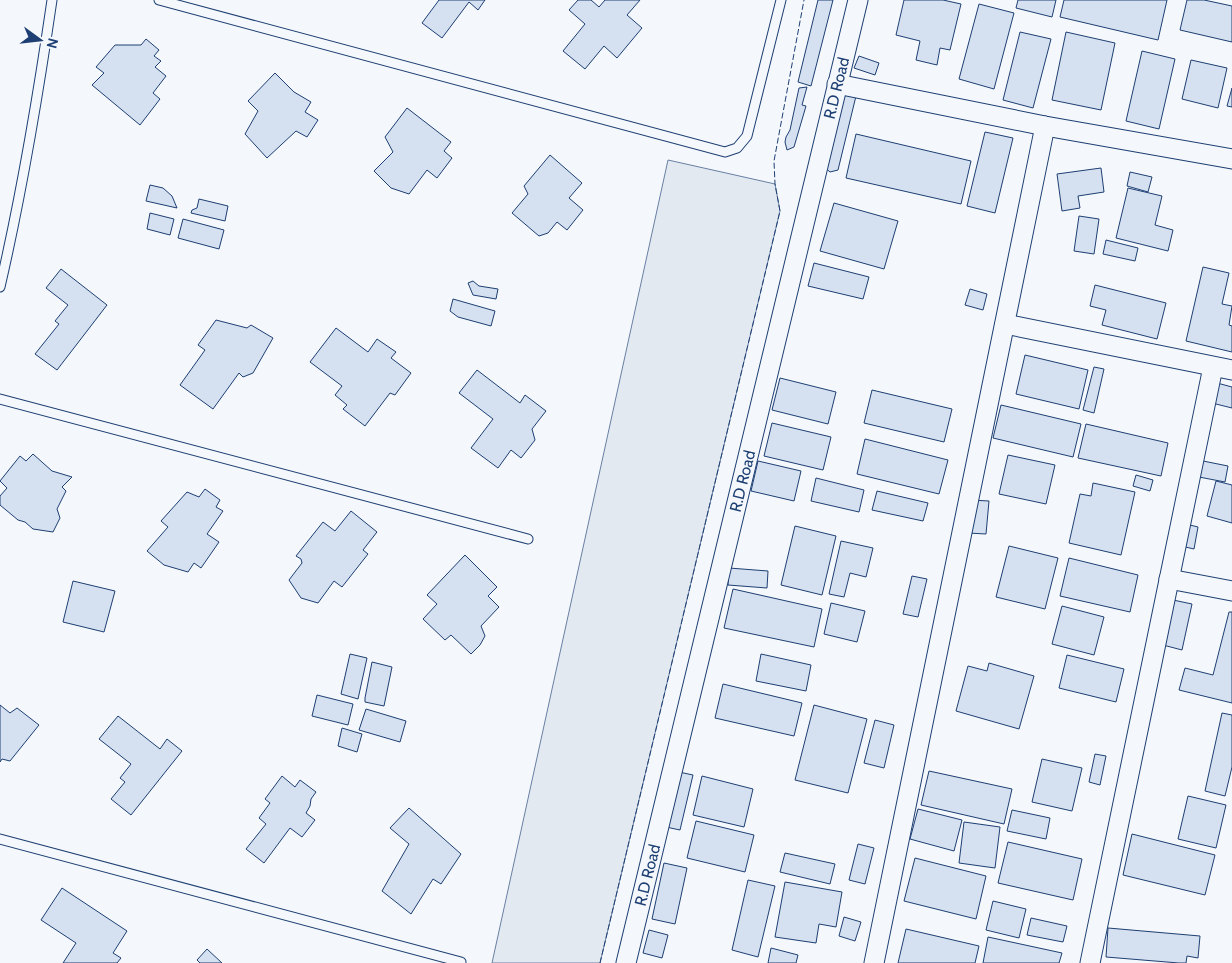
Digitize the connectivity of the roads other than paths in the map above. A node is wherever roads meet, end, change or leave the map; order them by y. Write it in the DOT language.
graph roads {
  1 [pos="52,0"];
  2 [pos="159,0"];
  3 [pos="781,0"];
  4 [pos="858,0"];
  5 [pos="837,84"];
  6 [pos="1045,126"];
  7 [pos="1232,159"];
  8 [pos="0,287"];
  9 [pos="1005,324"];
  10 [pos="1213,367"];
  11 [pos="1232,370"];
  12 [pos="0,399"];
  13 [pos="528,539"];
  14 [pos="1169,579"];
  15 [pos="1232,591"];
  16 [pos="0,839"];
  17 [pos="461,962"];
  18 [pos="626,963"];
  19 [pos="874,963"];
  20 [pos="1090,963"];
  1 -- 8 [label="lane"];
  2 -- 3 [label="lane"];
  4 -- 5 [label="street, R.D Road"];
  5 -- 6 [label="street"];
  5 -- 18 [label="street, R.D Road"];
  6 -- 7 [label="street"];
  6 -- 9 [label="street"];
  9 -- 10 [label="street"];
  9 -- 19 [label="street"];
  10 -- 11 [label="street"];
  10 -- 14 [label="street"];
  12 -- 13 [label="lane"];
  14 -- 15 [label="street"];
  14 -- 20 [label="street"];
  16 -- 17 [label="lane"];
}
